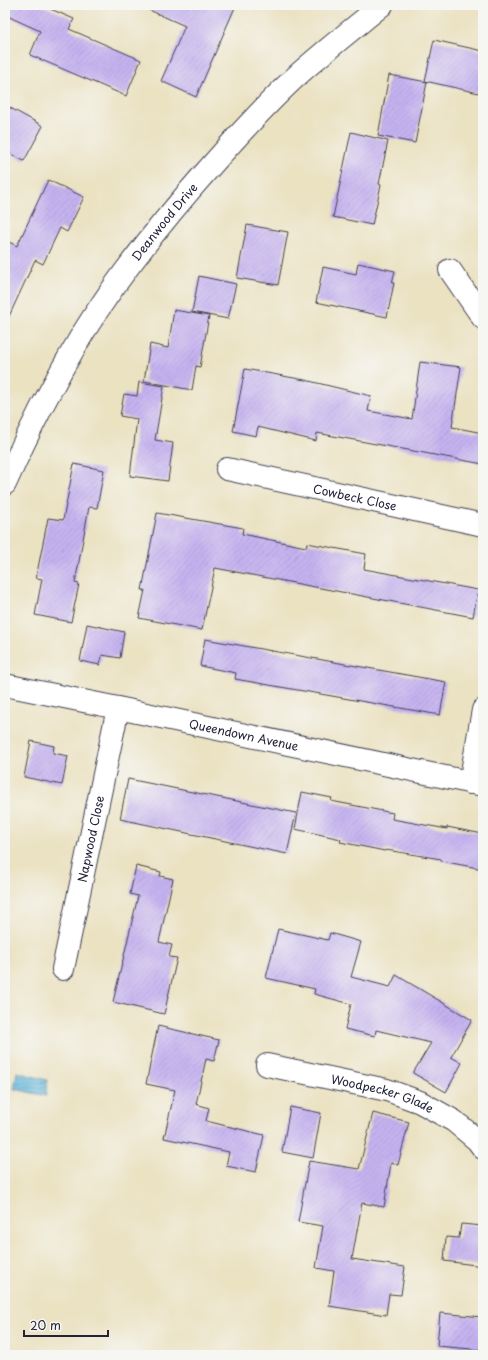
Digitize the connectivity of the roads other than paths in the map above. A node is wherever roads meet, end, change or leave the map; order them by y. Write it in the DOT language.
graph roads {
  1 [pos="373,8"];
  2 [pos="450,270"];
  3 [pos="483,318"];
  4 [pos="227,469"];
  5 [pos="5,484"];
  6 [pos="483,525"];
  7 [pos="5,685"];
  8 [pos="118,708"];
  9 [pos="483,710"];
  10 [pos="476,784"];
  11 [pos="63,969"];
  12 [pos="267,1065"];
  13 [pos="483,1148"];
  1 -- 5 [label="street, Deanwood Drive"];
  2 -- 3 [label="street"];
  4 -- 6 [label="street, Cowbeck Close"];
  7 -- 8 [label="street, Queendown Avenue"];
  8 -- 10 [label="street, Queendown Avenue"];
  8 -- 11 [label="street, Napwood Close"];
  9 -- 10 [label="street"];
  12 -- 13 [label="street, Woodpecker Glade"];
}
